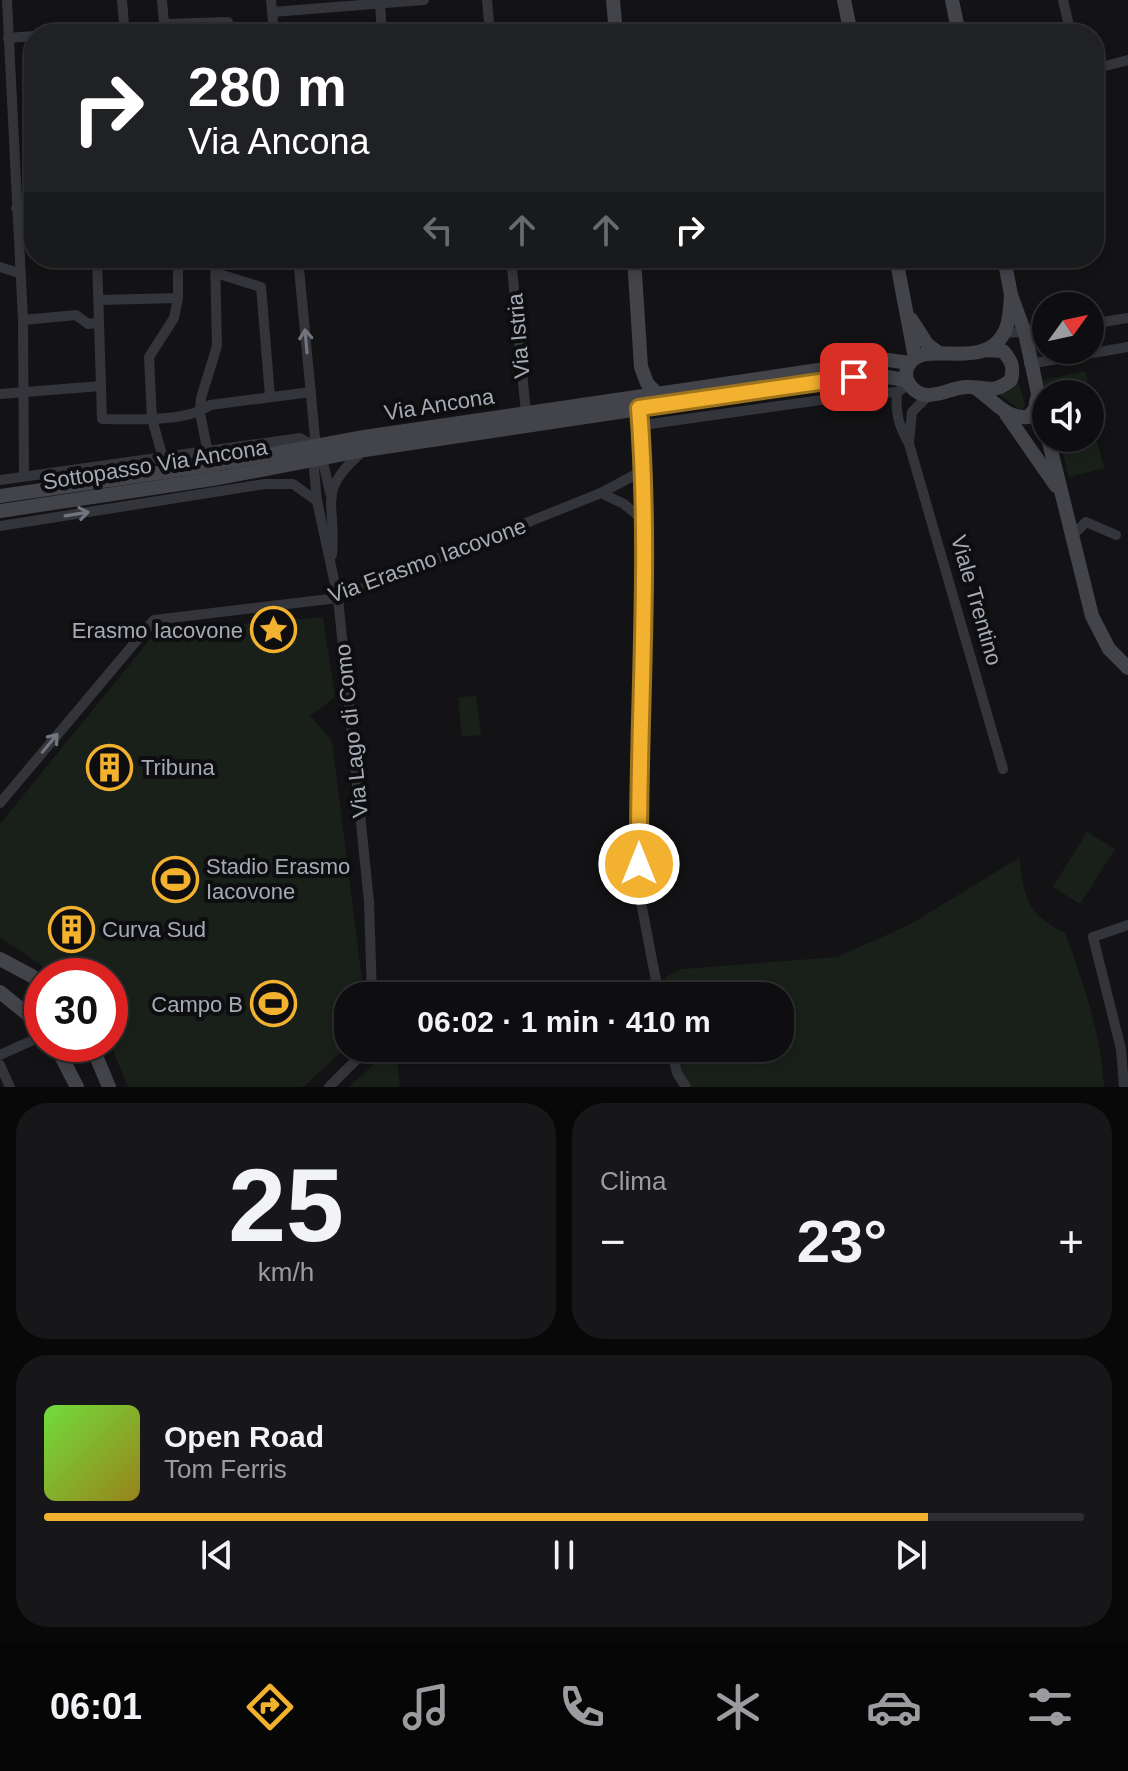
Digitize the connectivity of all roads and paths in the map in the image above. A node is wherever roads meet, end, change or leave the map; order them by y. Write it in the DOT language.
graph roads {
  1 [pos="7,0"];
  2 [pos="122,0"];
  3 [pos="162,0"];
  4 [pos="271,0"];
  5 [pos="424,0"];
  6 [pos="487,0"];
  7 [pos="613,0"];
  8 [pos="844,0"];
  9 [pos="952,0"];
  10 [pos="1063,0"];
  11 [pos="380,4"];
  12 [pos="272,12"];
  13 [pos="124,24"];
  14 [pos="164,24"];
  15 [pos="164,24"];
  16 [pos="228,24"];
  17 [pos="273,24"];
  18 [pos="381,24"];
  19 [pos="489,24"];
  20 [pos="615,24"];
  21 [pos="849,24"];
  22 [pos="957,24"];
  23 [pos="1069,24"];
  24 [pos="24,37"];
  25 [pos="8,38"];
  26 [pos="1128,60"];
  27 [pos="1104,66"];
  28 [pos="16,208"];
  29 [pos="24,208"];
  30 [pos="0,267"];
  31 [pos="97,268"];
  32 [pos="178,268"];
  33 [pos="216,268"];
  34 [pos="299,268"];
  35 [pos="512,268"];
  36 [pos="635,268"];
  37 [pos="898,268"];
  38 [pos="1006,268"];
  39 [pos="19,273"];
  40 [pos="216,273"];
  41 [pos="1011,295"];
  42 [pos="178,298"];
  43 [pos="99,300"];
  44 [pos="905,308"];
  45 [pos="1128,318"];
  46 [pos="23,320"];
  47 [pos="1104,322"];
  48 [pos="98,323"];
  49 [pos="1032,332"];
  50 [pos="1004,333"];
  51 [pos="1025,333"];
  52 [pos="1128,347"];
  53 [pos="986,350"];
  54 [pos="1003,351"];
  55 [pos="939,353"];
  56 [pos="888,360"];
  57 [pos="912,360"];
  58 [pos="1029,364"];
  59 [pos="641,367"];
  60 [pos="1033,380"];
  61 [pos="904,385"];
  62 [pos="101,386"];
  63 [pos="1032,386"];
  64 [pos="973,387"];
  65 [pos="23,391"];
  66 [pos="311,392"];
  67 [pos="0,394"];
  68 [pos="658,395"];
  69 [pos="270,396"];
  70 [pos="928,396"];
  71 [pos="621,399"];
  72 [pos="639,408"];
  73 [pos="1032,412"];
  74 [pos="200,413"];
  75 [pos="526,413"];
  76 [pos="1004,413"];
  77 [pos="152,419"];
  78 [pos="640,428"];
  79 [pos="909,444"];
  80 [pos="365,450"];
  81 [pos="1052,452"];
  82 [pos="316,453"];
  83 [pos="163,458"];
  84 [pos="210,462"];
  85 [pos="642,471"];
  86 [pos="24,475"];
  87 [pos="0,480"];
  88 [pos="330,493"];
  89 [pos="601,493"];
  90 [pos="203,494"];
  91 [pos="0,496"];
  92 [pos="1064,500"];
  93 [pos="317,501"];
  94 [pos="0,511"];
  95 [pos="643,520"];
  96 [pos="0,526"];
  97 [pos="1116,535"];
  98 [pos="1072,536"];
  99 [pos="331,561"];
  100 [pos="338,598"];
  101 [pos="1128,668"];
  102 [pos="1003,769"];
  103 [pos="0,803"];
  104 [pos="1128,925"];
  105 [pos="0,959"];
  106 [pos="24,972"];
  107 [pos="372,982"];
  108 [pos="656,982"];
  109 [pos="0,992"];
  110 [pos="24,1011"];
  111 [pos="24,1044"];
  112 [pos="0,1055"];
  113 [pos="64,1062"];
  114 [pos="99,1062"];
  115 [pos="354,1062"];
  116 [pos="674,1062"];
  117 [pos="0,1065"];
  118 [pos="10,1087"];
  119 [pos="77,1087"];
  120 [pos="109,1087"];
  121 [pos="329,1087"];
  122 [pos="686,1087"];
  123 [pos="1124,1087"];
  1 -- 25 [label="street"];
  2 -- 13 [label="street"];
  3 -- 15 [label="street"];
  4 -- 12 [label="street"];
  5 -- 11 [label="street"];
  6 -- 19 [label="street"];
  7 -- 20 [label="street"];
  8 -- 21 [label="street"];
  9 -- 22 [label="street"];
  10 -- 23 [label="street"];
  11 -- 12 [label="street"];
  11 -- 18 [label="street"];
  12 -- 17 [label="street"];
  14 -- 16 [label="street"];
  24 -- 25 [label="street"];
  25 -- 28 [label="street"];
  26 -- 27 [label="street"];
  28 -- 29 [label="street"];
  28 -- 39 [label="street"];
  30 -- 39 [label="street"];
  31 -- 43 [label="street"];
  32 -- 42 [label="street"];
  33 -- 40 [label="street"];
  66 -- 34 [label="street, Via Lago di Como, one-way"];
  35 -- 75 [label="street, Via Istria"];
  36 -- 59 [label="street"];
  37 -- 44 [label="street"];
  38 -- 41 [label="street"];
  39 -- 46 [label="street"];
  40 -- 69 [label="street"];
  40 -- 74 [label="street"];
  41 -- 50 [label="street"];
  41 -- 51 [label="street"];
  42 -- 43 [label="street"];
  42 -- 77 [label="street"];
  43 -- 48 [label="street"];
  44 -- 55 [label="street"];
  44 -- 56 [label="street"];
  44 -- 57 [label="street"];
  45 -- 47 [label="street"];
  46 -- 48 [label="street"];
  46 -- 65 [label="street"];
  48 -- 62 [label="street"];
  49 -- 51 [label="street"];
  50 -- 51 [label="street"];
  50 -- 53 [label="street"];
  51 -- 58 [label="street"];
  52 -- 58 [label="street"];
  53 -- 54 [label="street, Via Ancona"];
  53 -- 55 [label="street, Via Ancona"];
  54 -- 63 [label="street"];
  54 -- 64 [label="street"];
  55 -- 57 [label="street, Via Ancona"];
  56 -- 57 [label="street, Via Ancona"];
  56 -- 68 [label="street, Via Ancona"];
  57 -- 61 [label="street"];
  58 -- 60 [label="street"];
  59 -- 68 [label="street"];
  59 -- 71 [label="street"];
  61 -- 70 [label="street, Via Ancona"];
  61 -- 72 [label="street, Via Ancona"];
  61 -- 78 [label="street"];
  61 -- 79 [label="street, Viale Trentino"];
  62 -- 65 [label="street"];
  62 -- 77 [label="street"];
  64 -- 70 [label="street"];
  64 -- 76 [label="street"];
  65 -- 67 [label="street"];
  65 -- 86 [label="street"];
  66 -- 69 [label="street"];
  66 -- 82 [label="street, Via Lago di Como"];
  68 -- 71 [label="street, Via Ancona"];
  69 -- 74 [label="street"];
  70 -- 79 [label="street, Viale Trentino"];
  71 -- 75 [label="street, Via Ancona"];
  72 -- 78 [label="street"];
  72 -- 80 [label="street, Via Ancona"];
  73 -- 76 [label="street"];
  74 -- 77 [label="street"];
  74 -- 84 [label="street"];
  75 -- 82 [label="street, Via Ancona"];
  76 -- 92 [label="street"];
  77 -- 83 [label="street"];
  78 -- 85 [label="street"];
  79 -- 102 [label="street, Viale Trentino"];
  80 -- 82 [label="street, Via Ancona"];
  80 -- 88 [label="street"];
  81 -- 92 [label="street"];
  82 -- 84 [label="street, Sottopasso Via Ancona"];
  82 -- 84 [label="street, Via Ancona"];
  82 -- 88 [label="street, Via Lago di Como"];
  82 -- 93 [label="street, Via Lago di Como"];
  83 -- 84 [label="street, Via Ancona"];
  83 -- 86 [label="street, Via Ancona"];
  84 -- 90 [label="street"];
  84 -- 91 [label="street, Sottopasso Via Ancona"];
  84 -- 94 [label="street, Sottopasso Via Ancona"];
  85 -- 89 [label="street, Via Erasmo Iacovone"];
  85 -- 95 [label="street"];
  86 -- 87 [label="street, Via Ancona"];
  88 -- 99 [label="street, Via Lago di Como"];
  89 -- 95 [label="street"];
  89 -- 100 [label="street, Via Erasmo Iacovone"];
  90 -- 93 [label="street"];
  96 -- 90 [label="street, one-way"];
  92 -- 98 [label="street"];
  93 -- 99 [label="street, Via Lago di Como"];
  95 -- 108 [label="street"];
  97 -- 98 [label="street"];
  98 -- 101 [label="street"];
  99 -- 100 [label="street, Via Lago di Como"];
  103 -- 100 [label="street, Via Erasmo Iacovone, one-way"];
  100 -- 107 [label="street, Via Lago di Como"];
  104 -- 123 [label="street"];
  105 -- 106 [label="street"];
  109 -- 110 [label="street"];
  111 -- 112 [label="street"];
  113 -- 119 [label="street"];
  114 -- 120 [label="street"];
  115 -- 121 [label="street"];
  116 -- 122 [label="street"];
  117 -- 118 [label="street"];
}
